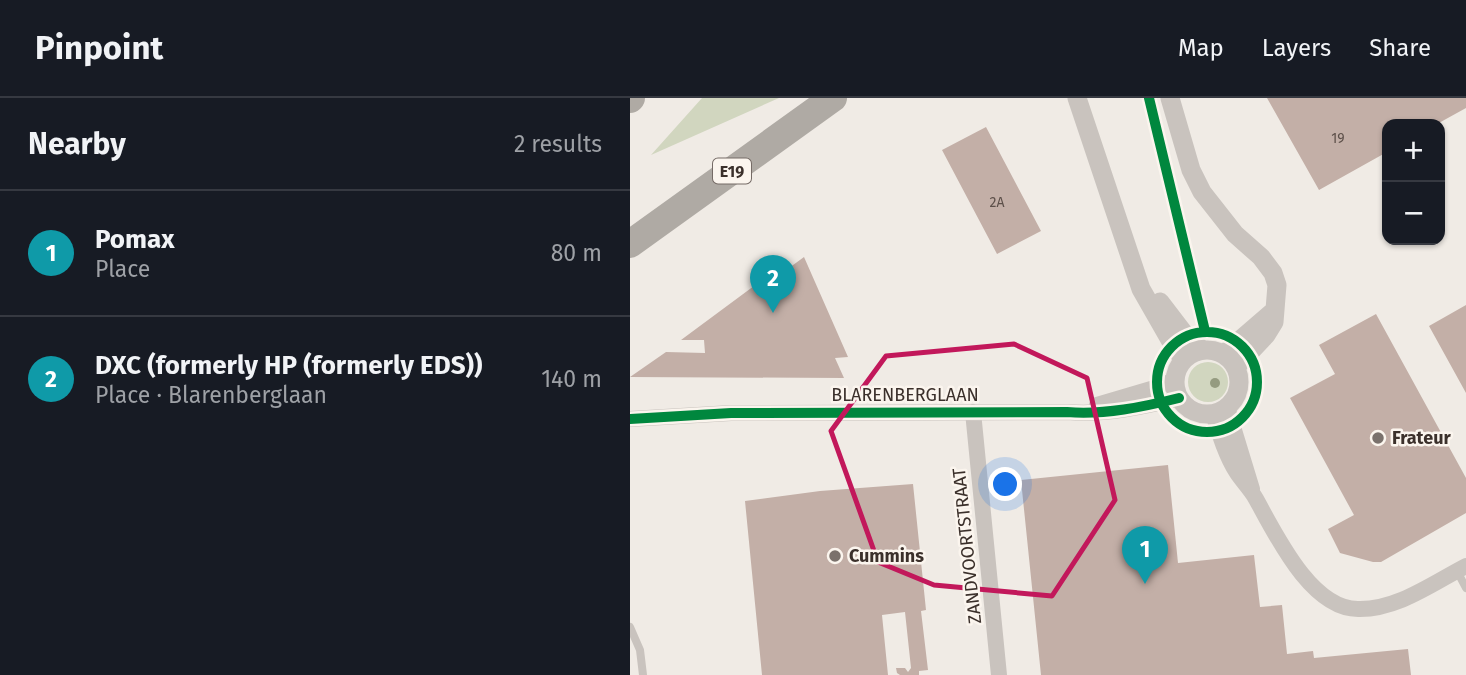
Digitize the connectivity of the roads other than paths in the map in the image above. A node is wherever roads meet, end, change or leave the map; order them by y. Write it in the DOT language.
graph roads {
  1 [pos="834,98"];
  2 [pos="1077,98"];
  3 [pos="1170,98"];
  4 [pos="630,244"];
  5 [pos="1132,260"];
  6 [pos="1202,350"];
  7 [pos="1184,359"];
  8 [pos="1230,360"];
  9 [pos="1177,389"];
  10 [pos="1220,410"];
  11 [pos="973,412"];
  12 [pos="630,419"];
  13 [pos="1461,568"];
  14 [pos="1466,588"];
  15 [pos="630,627"];
  16 [pos="643,675"];
  17 [pos="999,675"];
  1 -- 4 [label="highway, E19"];
  2 -- 5 [label="street"];
  3 -- 8 [label="street"];
  5 -- 6 [label="street"];
  5 -- 7 [label="street"];
  6 -- 7 [label="street"];
  6 -- 8 [label="street"];
  7 -- 9 [label="street"];
  8 -- 10 [label="street"];
  9 -- 10 [label="street"];
  9 -- 11 [label="street, BLARENBERGLAAN"];
  10 -- 13 [label="street"];
  11 -- 12 [label="street, BLARENBERGLAAN"];
  11 -- 17 [label="street, ZANDVOORTSTRAAT"];
  13 -- 14 [label="lane"];
  15 -- 16 [label="lane"];
}
